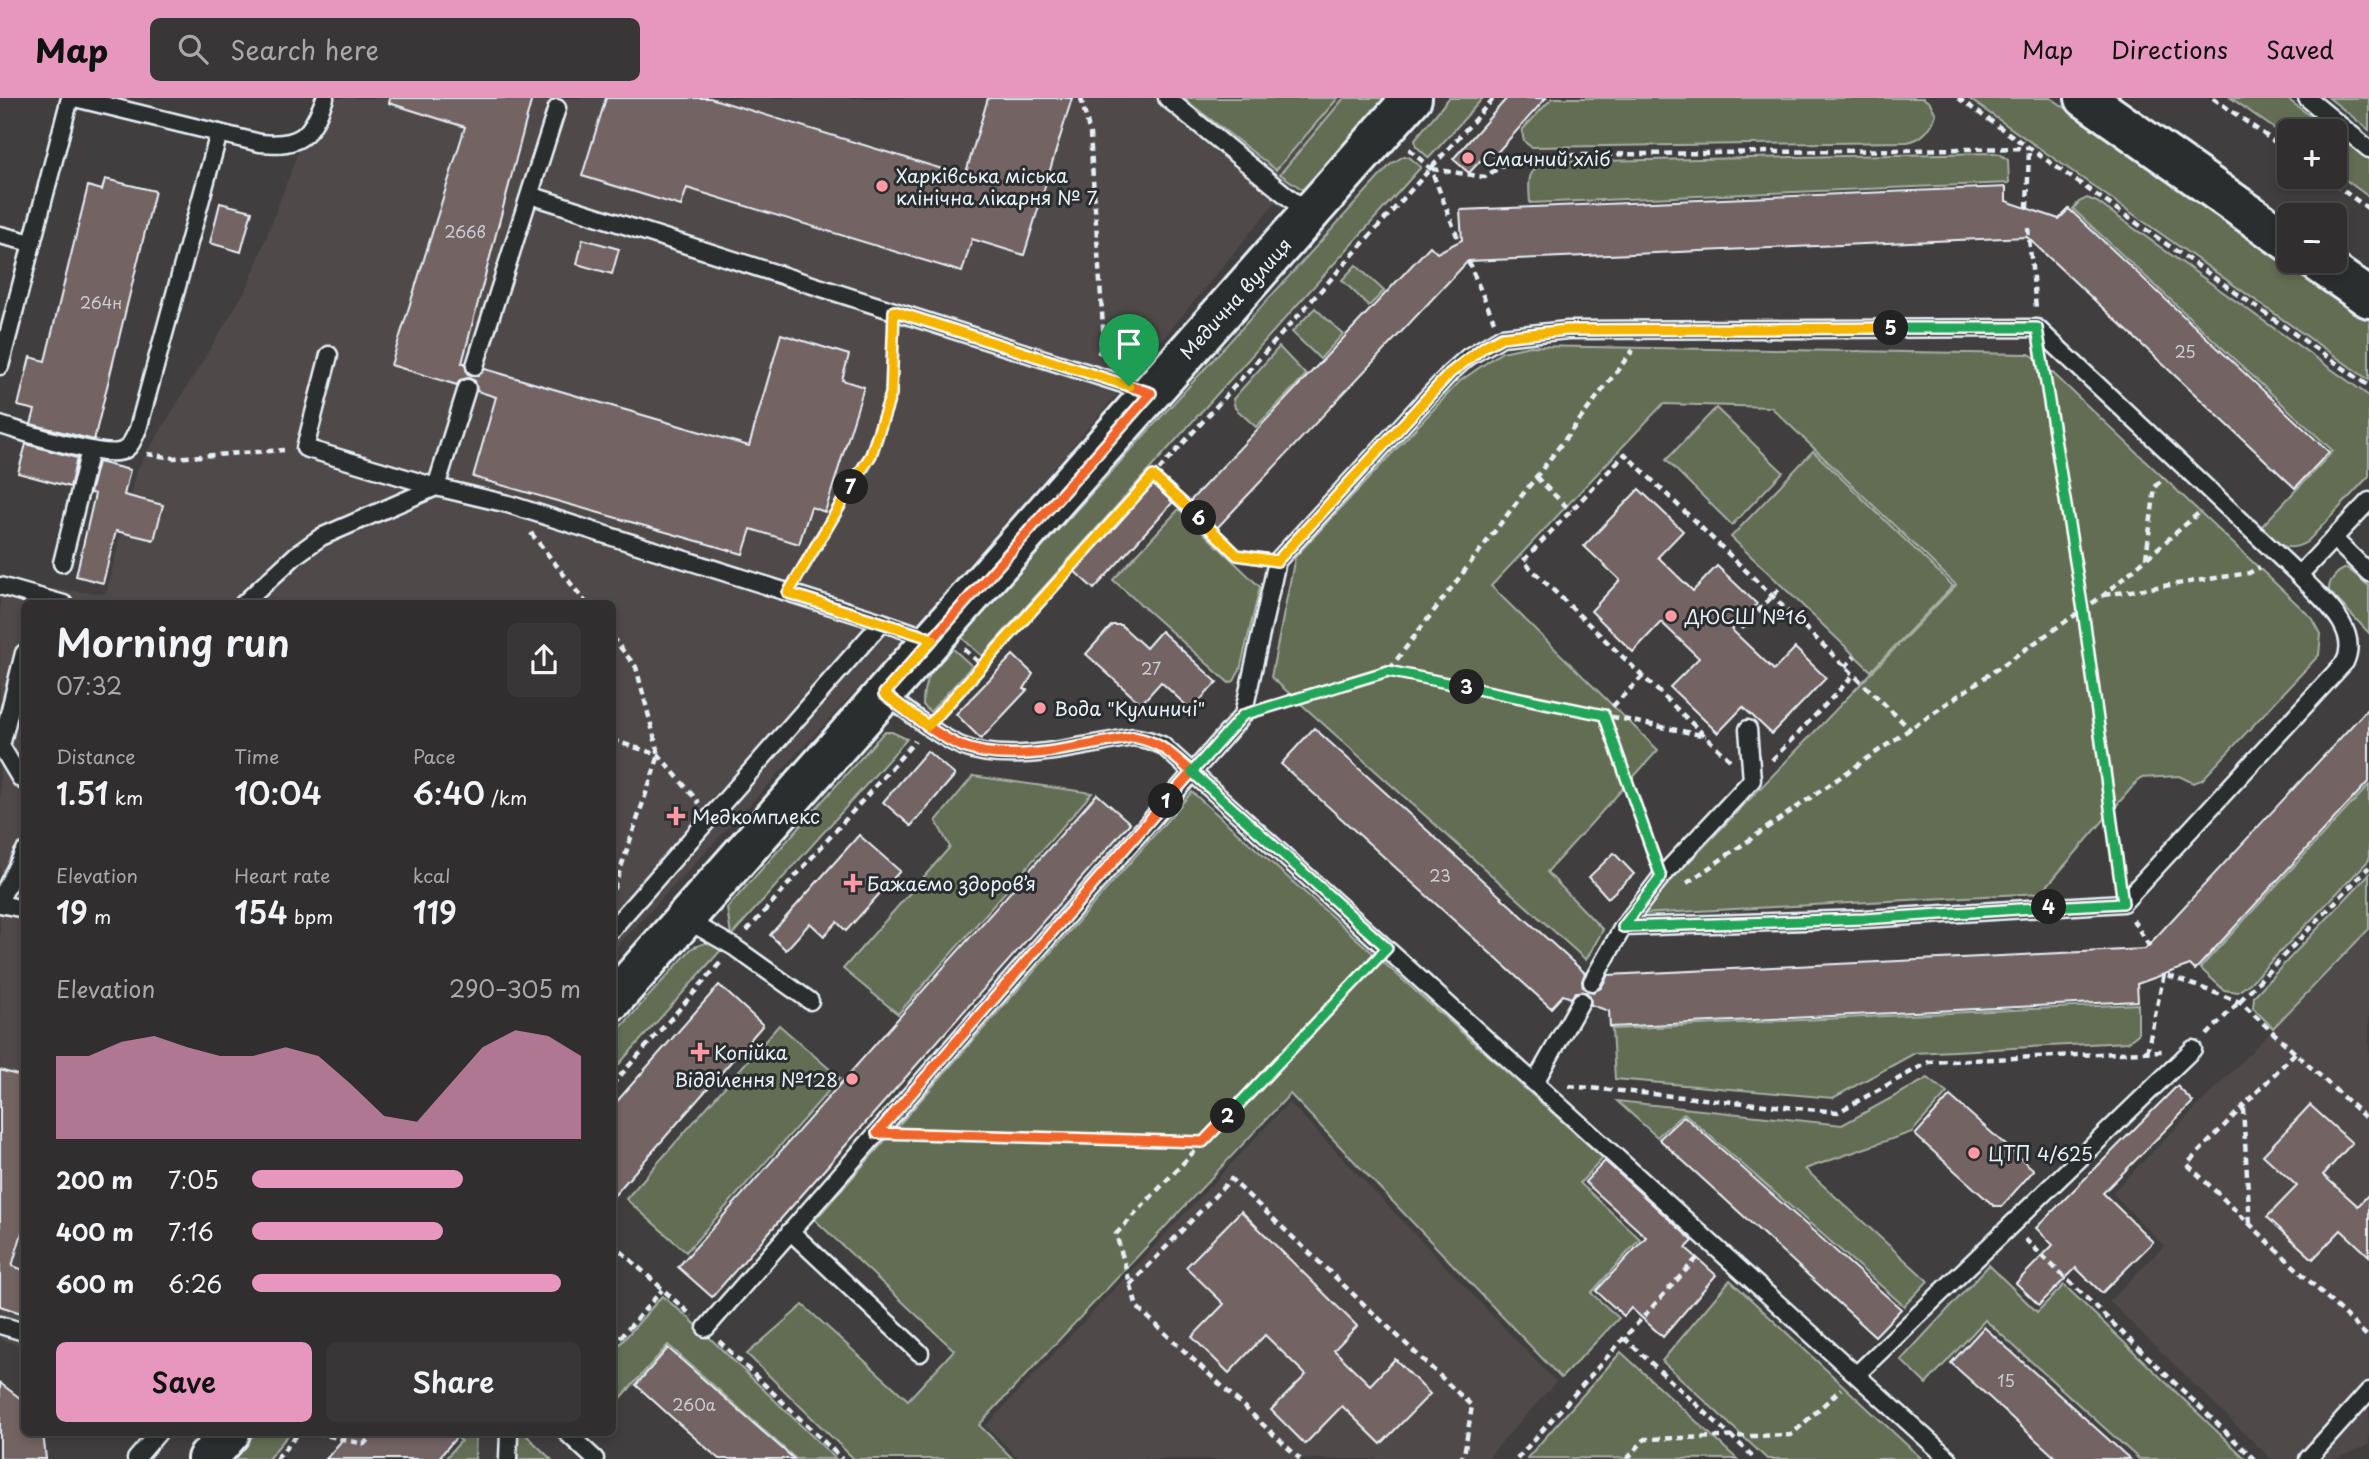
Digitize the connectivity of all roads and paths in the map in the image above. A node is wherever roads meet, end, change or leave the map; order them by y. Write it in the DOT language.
graph roads {
  1 [pos="72,98"];
  2 [pos="325,98"];
  3 [pos="1082,98"];
  4 [pos="1167,98"];
  5 [pos="1412,98"];
  6 [pos="1494,98"];
  7 [pos="1958,98"];
  8 [pos="2085,98"];
  9 [pos="2213,98"];
  10 [pos="2307,98"];
  11 [pos="557,108"];
  12 [pos="219,133"];
  13 [pos="1400,141"];
  14 [pos="2277,143"];
  15 [pos="2029,148"];
  16 [pos="2369,149"];
  17 [pos="1431,169"];
  18 [pos="2341,189"];
  19 [pos="530,195"];
  20 [pos="2027,208"];
  21 [pos="2369,209"];
  22 [pos="1310,214"];
  23 [pos="2028,228"];
  24 [pos="2277,234"];
  25 [pos="0,235"];
  26 [pos="1459,242"];
  27 [pos="32,243"];
  28 [pos="1468,261"];
  29 [pos="2333,273"];
  30 [pos="2369,298"];
  31 [pos="894,311"];
  32 [pos="2037,328"];
  33 [pos="1649,329"];
  34 [pos="1502,337"];
  35 [pos="329,355"];
  36 [pos="0,366"];
  37 [pos="475,366"];
  38 [pos="1089,373"];
  39 [pos="2369,386"];
  40 [pos="467,388"];
  41 [pos="1151,393"];
  42 [pos="0,425"];
  43 [pos="305,448"];
  44 [pos="90,450"];
  45 [pos="125,450"];
  46 [pos="1153,476"];
  47 [pos="1536,477"];
  48 [pos="436,487"];
  49 [pos="2155,487"];
  50 [pos="2369,501"];
  51 [pos="508,504"];
  52 [pos="1571,511"];
  53 [pos="2190,521"];
  54 [pos="2334,539"];
  55 [pos="2147,558"];
  56 [pos="1277,561"];
  57 [pos="62,563"];
  58 [pos="2249,573"];
  59 [pos="2369,573"];
  60 [pos="2299,575"];
  61 [pos="0,586"];
  62 [pos="1782,586"];
  63 [pos="788,593"];
  64 [pos="2104,595"];
  65 [pos="1772,596"];
  66 [pos="38,600"];
  67 [pos="247,600"];
  68 [pos="583,600"];
  69 [pos="2083,610"];
  70 [pos="882,622"];
  71 [pos="1741,629"];
  72 [pos="933,639"];
  73 [pos="616,642"];
  74 [pos="1855,656"];
  75 [pos="21,665"];
  76 [pos="1845,667"];
  77 [pos="1388,671"];
  78 [pos="1854,675"];
  79 [pos="1643,676"];
  80 [pos="884,694"];
  81 [pos="1243,715"];
  82 [pos="1604,715"];
  83 [pos="928,726"];
  84 [pos="1748,729"];
  85 [pos="1911,730"];
  86 [pos="1706,736"];
  87 [pos="616,741"];
  88 [pos="659,755"];
  89 [pos="1192,772"];
  90 [pos="21,779"];
  91 [pos="1752,780"];
  92 [pos="711,817"];
  93 [pos="21,858"];
  94 [pos="2369,867"];
  95 [pos="1661,877"];
  96 [pos="616,882"];
  97 [pos="1681,888"];
  98 [pos="0,902"];
  99 [pos="2123,903"];
  100 [pos="21,908"];
  101 [pos="685,919"];
  102 [pos="616,924"];
  103 [pos="1623,927"];
  104 [pos="734,947"];
  105 [pos="1387,948"];
  106 [pos="2151,949"];
  107 [pos="1592,982"];
  108 [pos="616,997"];
  109 [pos="810,1001"];
  110 [pos="1581,1001"];
  111 [pos="2240,1002"];
  112 [pos="2193,1049"];
  113 [pos="2147,1052"];
  114 [pos="2295,1053"];
  115 [pos="616,1080"];
  116 [pos="1535,1082"];
  117 [pos="2242,1107"];
  118 [pos="2369,1121"];
  119 [pos="877,1133"];
  120 [pos="1203,1142"];
  121 [pos="2011,1226"];
  122 [pos="2250,1226"];
  123 [pos="790,1231"];
  124 [pos="1712,1242"];
  125 [pos="616,1247"];
  126 [pos="1130,1285"];
  127 [pos="662,1290"];
  128 [pos="0,1325"];
  129 [pos="706,1328"];
  130 [pos="21,1331"];
  131 [pos="1624,1338"];
  132 [pos="2369,1338"];
  133 [pos="616,1342"];
  134 [pos="920,1353"];
  135 [pos="1857,1374"];
  136 [pos="2369,1391"];
  137 [pos="155,1436"];
  138 [pos="227,1436"];
  139 [pos="296,1436"];
  140 [pos="329,1436"];
  141 [pos="371,1436"];
  142 [pos="509,1436"];
  143 [pos="570,1436"];
  144 [pos="1731,1437"];
  145 [pos="135,1459"];
  146 [pos="207,1459"];
  147 [pos="276,1459"];
  148 [pos="508,1459"];
  149 [pos="595,1459"];
  150 [pos="842,1459"];
  151 [pos="1300,1459"];
  152 [pos="1460,1459"];
  153 [pos="1517,1459"];
  154 [pos="1627,1459"];
  155 [pos="1756,1459"];
  156 [pos="1949,1459"];
  157 [pos="2254,1459"];
  158 [pos="2308,1459"];
  1 -- 12 [label="lane"];
  1 -- 27 [label="lane"];
  2 -- 12 [label="lane"];
  3 -- 38 [label="path"];
  4 -- 22 [label="lane"];
  5 -- 22 [label="street, Медична вулиця"];
  6 -- 17 [label="path"];
  7 -- 15 [label="path"];
  8 -- 24 [label="street"];
  9 -- 14 [label="path"];
  10 -- 16 [label="lane"];
  11 -- 19 [label="lane"];
  12 -- 45 [label="lane"];
  13 -- 17 [label="path"];
  15 -- 17 [label="path"];
  15 -- 20 [label="path"];
  15 -- 39 [label="path"];
  17 -- 26 [label="path"];
  17 -- 46 [label="path"];
  18 -- 21 [label="path"];
  19 -- 31 [label="lane"];
  19 -- 37 [label="lane"];
  22 -- 41 [label="street, Медична вулиця"];
  23 -- 32 [label="path"];
  25 -- 27 [label="lane"];
  27 -- 36 [label="lane"];
  28 -- 34 [label="path"];
  29 -- 30 [label="street"];
  31 -- 38 [label="lane"];
  31 -- 63 [label="path"];
  32 -- 33 [label="lane"];
  32 -- 60 [label="lane"];
  32 -- 69 [label="path"];
  33 -- 34 [label="lane"];
  33 -- 47 [label="path"];
  34 -- 56 [label="lane"];
  35 -- 43 [label="lane"];
  38 -- 41 [label="lane"];
  40 -- 48 [label="lane"];
  41 -- 72 [label="street, Медична вулиця"];
  42 -- 44 [label="lane"];
  43 -- 45 [label="path"];
  43 -- 48 [label="lane"];
  44 -- 45 [label="lane"];
  44 -- 57 [label="lane"];
  46 -- 56 [label="path"];
  46 -- 83 [label="path"];
  47 -- 52 [label="path"];
  47 -- 77 [label="path"];
  48 -- 51 [label="lane"];
  48 -- 67 [label="lane"];
  49 -- 55 [label="path"];
  50 -- 54 [label="lane"];
  51 -- 63 [label="lane"];
  51 -- 68 [label="path"];
  52 -- 65 [label="path"];
  52 -- 79 [label="path"];
  53 -- 55 [label="path"];
  54 -- 59 [label="lane"];
  54 -- 60 [label="lane"];
  55 -- 64 [label="path"];
  56 -- 81 [label="lane"];
  58 -- 64 [label="path"];
  60 -- 99 [label="lane"];
  61 -- 66 [label="lane"];
  62 -- 65 [label="path"];
  63 -- 70 [label="lane"];
  64 -- 69 [label="path"];
  65 -- 71 [label="path"];
  65 -- 76 [label="path"];
  69 -- 85 [label="path"];
  69 -- 99 [label="path"];
  70 -- 72 [label="lane"];
  70 -- 92 [label="lane"];
  72 -- 80 [label="street, Медична вулиця"];
  73 -- 88 [label="path"];
  74 -- 76 [label="path"];
  75 -- 90 [label="lane"];
  76 -- 78 [label="path"];
  77 -- 81 [label="path"];
  77 -- 82 [label="path"];
  78 -- 85 [label="path"];
  78 -- 91 [label="path"];
  79 -- 82 [label="path"];
  79 -- 86 [label="path"];
  80 -- 83 [label="lane"];
  80 -- 101 [label="street, Медична вулиця"];
  81 -- 89 [label="lane"];
  82 -- 86 [label="path"];
  82 -- 95 [label="path"];
  83 -- 89 [label="lane"];
  83 -- 104 [label="path"];
  84 -- 91 [label="lane"];
  85 -- 97 [label="path"];
  86 -- 91 [label="path"];
  87 -- 88 [label="path"];
  88 -- 92 [label="path"];
  88 -- 96 [label="path"];
  89 -- 105 [label="lane"];
  89 -- 119 [label="lane"];
  91 -- 95 [label="lane"];
  92 -- 102 [label="lane"];
  93 -- 98 [label="lane"];
  94 -- 111 [label="path"];
  95 -- 103 [label="lane"];
  98 -- 100 [label="lane"];
  99 -- 103 [label="lane"];
  99 -- 106 [label="path"];
  101 -- 104 [label="lane"];
  101 -- 108 [label="street, Медична вулиця"];
  103 -- 107 [label="lane"];
  104 -- 109 [label="lane"];
  104 -- 115 [label="path"];
  105 -- 116 [label="lane"];
  105 -- 120 [label="path"];
  110 -- 116 [label="lane"];
  111 -- 112 [label="path"];
  111 -- 113 [label="path"];
  111 -- 114 [label="path"];
  112 -- 113 [label="path"];
  112 -- 121 [label="lane"];
  113 -- 116 [label="path"];
  114 -- 117 [label="path"];
  114 -- 118 [label="path"];
  116 -- 124 [label="lane"];
  117 -- 122 [label="path"];
  117 -- 122 [label="path"];
  119 -- 120 [label="path"];
  119 -- 123 [label="lane"];
  120 -- 126 [label="path"];
  121 -- 135 [label="lane"];
  121 -- 157 [label="path"];
  122 -- 132 [label="path"];
  123 -- 129 [label="lane"];
  123 -- 134 [label="lane"];
  124 -- 131 [label="path"];
  124 -- 135 [label="lane"];
  125 -- 127 [label="path"];
  126 -- 151 [label="path"];
  126 -- 152 [label="path"];
  127 -- 129 [label="path"];
  127 -- 133 [label="path"];
  128 -- 130 [label="lane"];
  129 -- 150 [label="path"];
  131 -- 144 [label="path"];
  131 -- 153 [label="path"];
  135 -- 144 [label="path"];
  135 -- 156 [label="lane"];
  136 -- 158 [label="lane"];
  137 -- 145 [label="lane"];
  138 -- 146 [label="street"];
  139 -- 147 [label="path"];
  140 -- 141 [label="path"];
  142 -- 148 [label="lane"];
  143 -- 149 [label="lane"];
  144 -- 154 [label="path"];
  144 -- 155 [label="path"];
}
